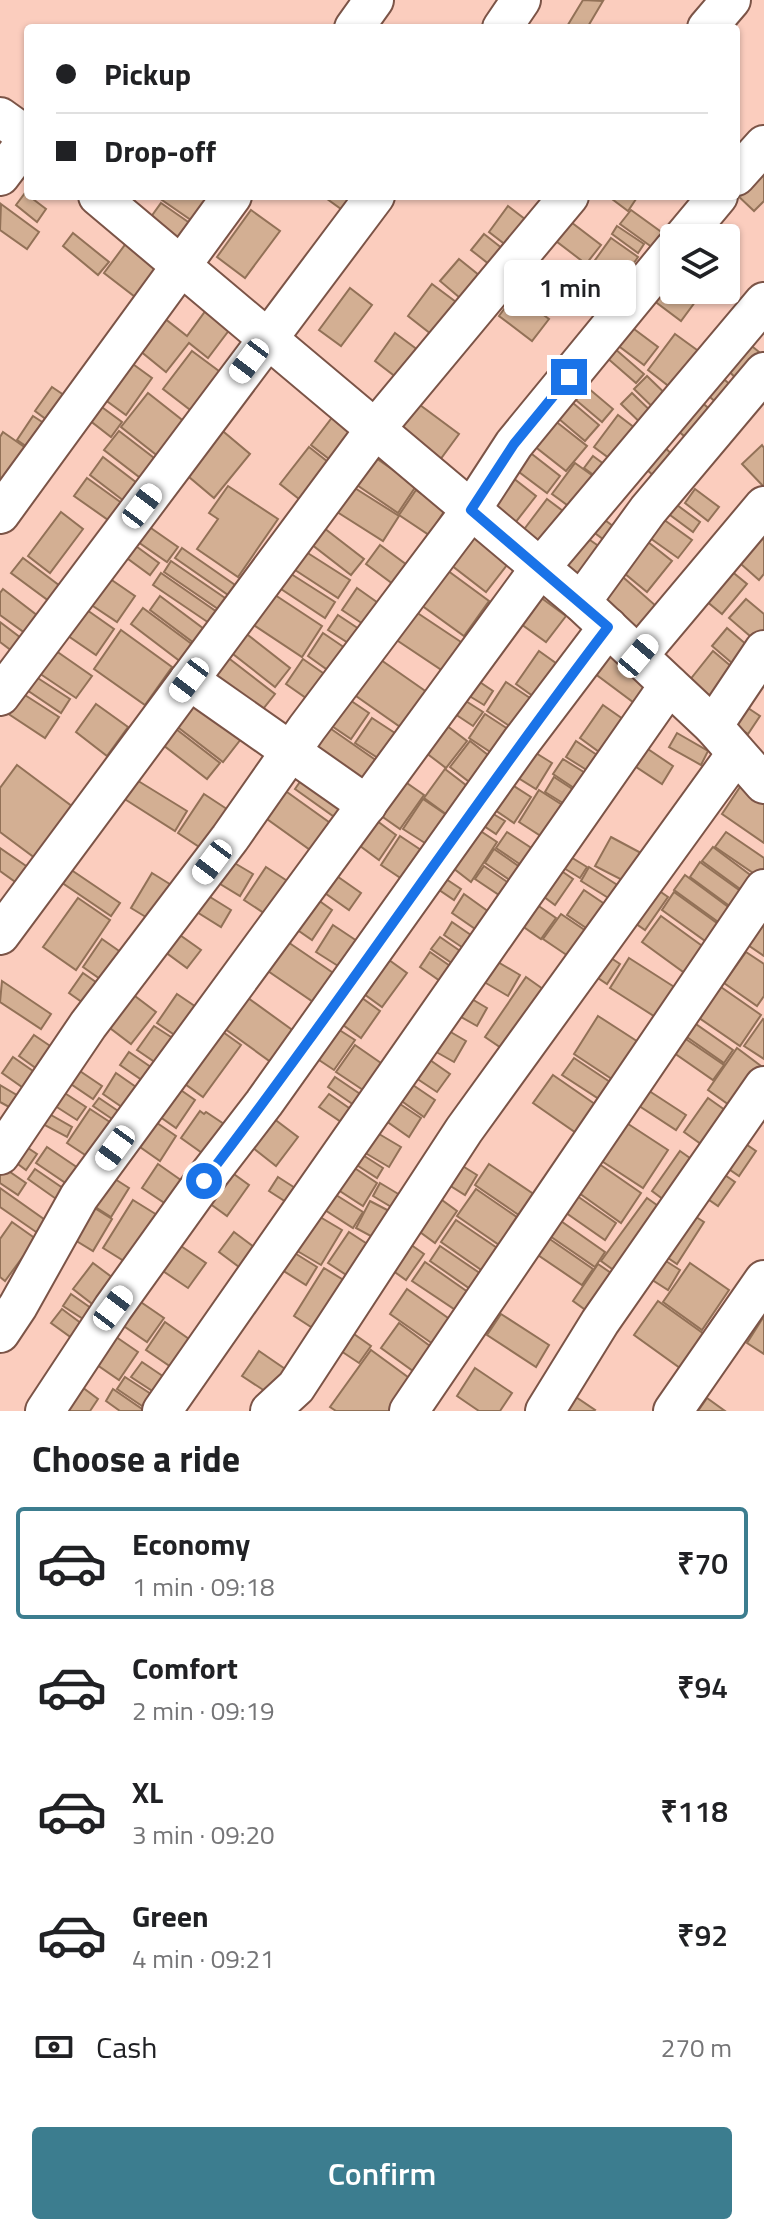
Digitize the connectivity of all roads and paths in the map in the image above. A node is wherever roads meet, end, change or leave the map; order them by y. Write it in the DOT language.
graph roads {
  1 [pos="374,0"];
  2 [pos="521,0"];
  3 [pos="731,0"];
  4 [pos="357,24"];
  5 [pos="505,24"];
  6 [pos="710,24"];
  7 [pos="0,117"];
  8 [pos="24,135"];
  9 [pos="24,143"];
  10 [pos="764,145"];
  11 [pos="740,172"];
  12 [pos="0,176"];
  13 [pos="103,200"];
  14 [pos="229,200"];
  15 [pos="372,200"];
  16 [pos="566,200"];
  17 [pos="715,200"];
  18 [pos="695,224"];
  19 [pos="181,265"];
  20 [pos="660,266"];
  21 [pos="764,302"];
  22 [pos="267,337"];
  23 [pos="764,372"];
  24 [pos="376,428"];
  25 [pos="764,506"];
  26 [pos="471,510"];
  27 [pos="0,514"];
  28 [pos="540,568"];
  29 [pos="594,615"];
  30 [pos="764,650"];
  31 [pos="638,656"];
  32 [pos="189,680"];
  33 [pos="669,685"];
  34 [pos="0,696"];
  35 [pos="724,740"];
  36 [pos="290,752"];
  37 [pos="764,784"];
  38 [pos="367,805"];
  39 [pos="764,889"];
  40 [pos="0,935"];
  41 [pos="764,1086"];
  42 [pos="0,1155"];
  43 [pos="764,1280"];
  44 [pos="0,1333"];
  45 [pos="45,1411"];
  46 [pos="162,1411"];
  47 [pos="270,1411"];
  48 [pos="409,1411"];
  49 [pos="545,1411"];
  50 [pos="673,1411"];
  1 -- 4 [label="street"];
  2 -- 5 [label="street"];
  3 -- 6 [label="street"];
  7 -- 8 [label="street"];
  9 -- 12 [label="street"];
  10 -- 11 [label="street"];
  13 -- 19 [label="street"];
  14 -- 19 [label="street"];
  15 -- 22 [label="street"];
  16 -- 24 [label="street"];
  17 -- 18 [label="street"];
  19 -- 22 [label="street"];
  19 -- 27 [label="street"];
  20 -- 26 [label="street"];
  21 -- 28 [label="street"];
  22 -- 24 [label="street"];
  22 -- 34 [label="street"];
  23 -- 29 [label="street"];
  24 -- 26 [label="street"];
  24 -- 32 [label="street"];
  25 -- 31 [label="street"];
  26 -- 28 [label="street"];
  26 -- 36 [label="street"];
  28 -- 29 [label="street"];
  28 -- 38 [label="street"];
  29 -- 31 [label="street"];
  29 -- 45 [label="street"];
  30 -- 35 [label="street"];
  31 -- 33 [label="street"];
  32 -- 36 [label="street"];
  32 -- 40 [label="street"];
  33 -- 35 [label="street"];
  33 -- 46 [label="street"];
  35 -- 37 [label="street"];
  35 -- 47 [label="street"];
  36 -- 38 [label="street"];
  36 -- 42 [label="street"];
  38 -- 44 [label="street"];
  39 -- 48 [label="street"];
  41 -- 49 [label="street"];
  43 -- 50 [label="street"];
}
